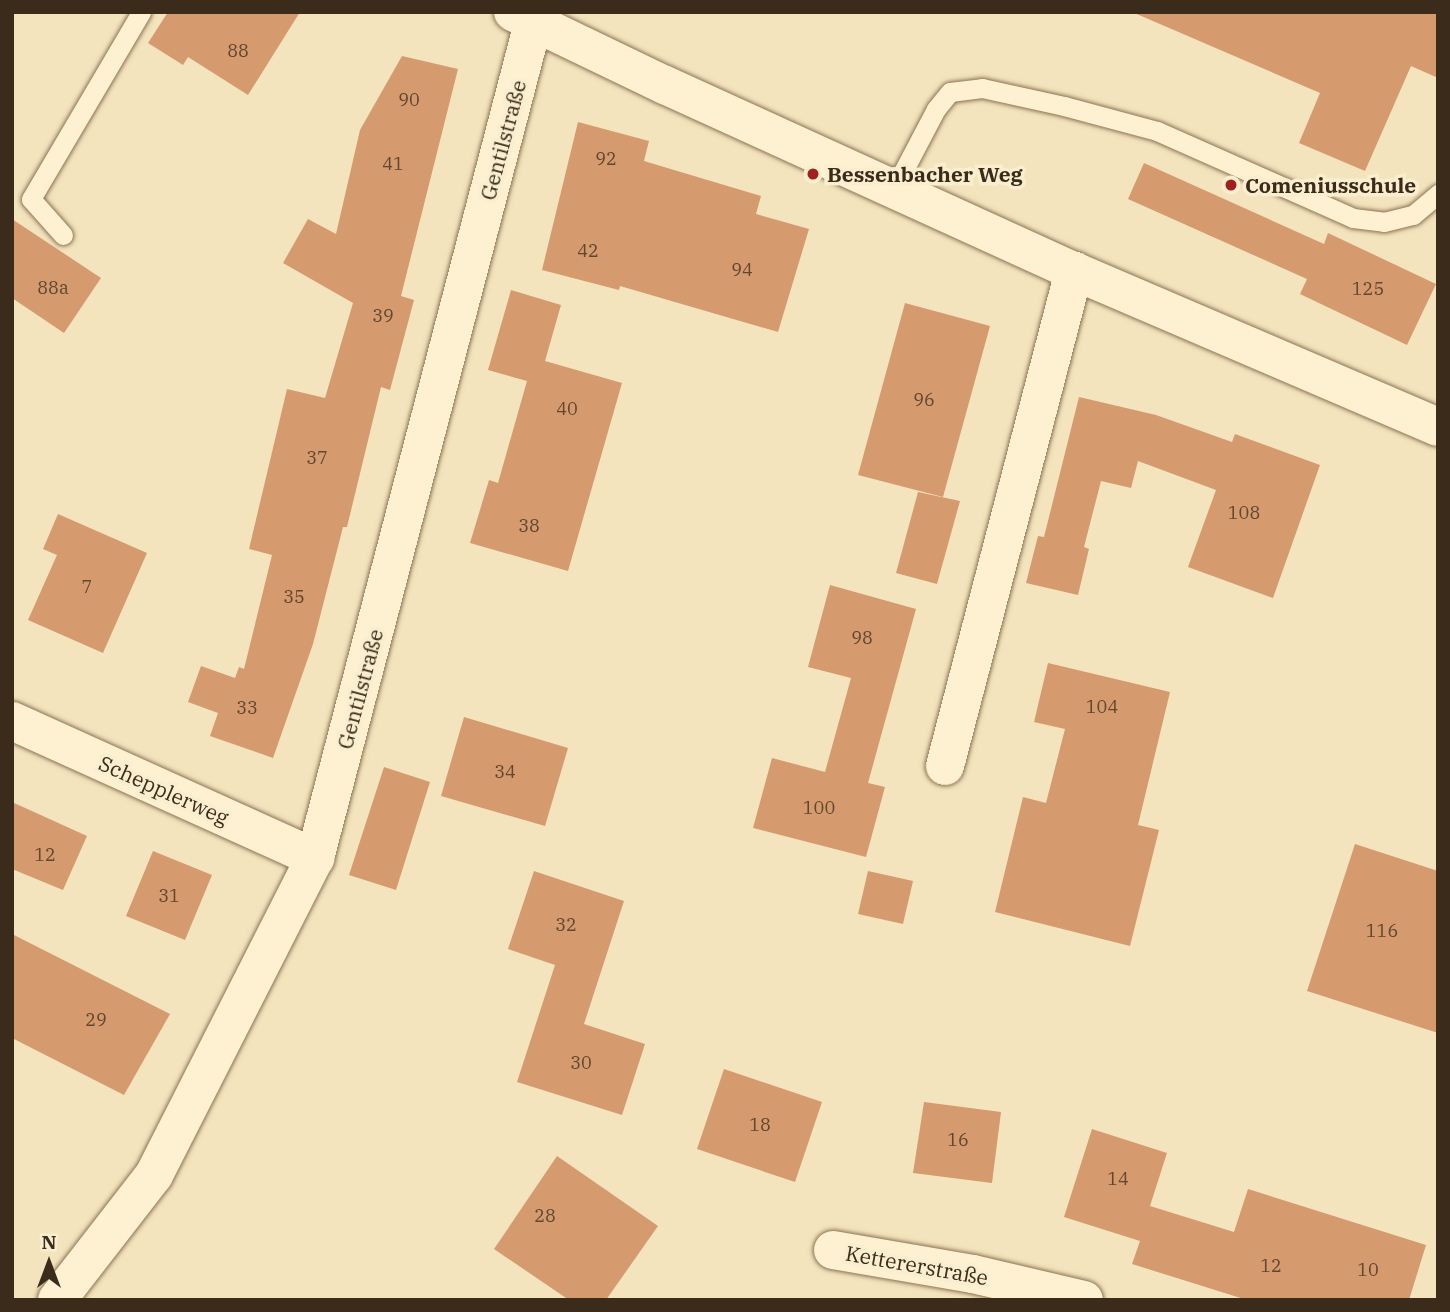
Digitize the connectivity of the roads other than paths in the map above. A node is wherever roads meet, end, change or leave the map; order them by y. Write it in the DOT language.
graph roads {
  1 [pos="141,12"];
  2 [pos="527,16"];
  3 [pos="895,187"];
  4 [pos="1438,194"];
  5 [pos="63,235"];
  6 [pos="1074,271"];
  7 [pos="1438,427"];
  8 [pos="12,721"];
  9 [pos="945,766"];
  10 [pos="316,859"];
  11 [pos="833,1250"];
  12 [pos="57,1300"];
  13 [pos="1084,1300"];
  1 -- 5 [label="lane"];
  2 -- 3 [label="street"];
  2 -- 10 [label="street, Gentilstraße"];
  3 -- 4 [label="lane"];
  3 -- 6 [label="street"];
  6 -- 7 [label="street"];
  6 -- 9 [label="street"];
  8 -- 10 [label="street, Schepplerweg"];
  10 -- 12 [label="street, Gentilstraße"];
  11 -- 13 [label="street, Kettererstraße"];
}
